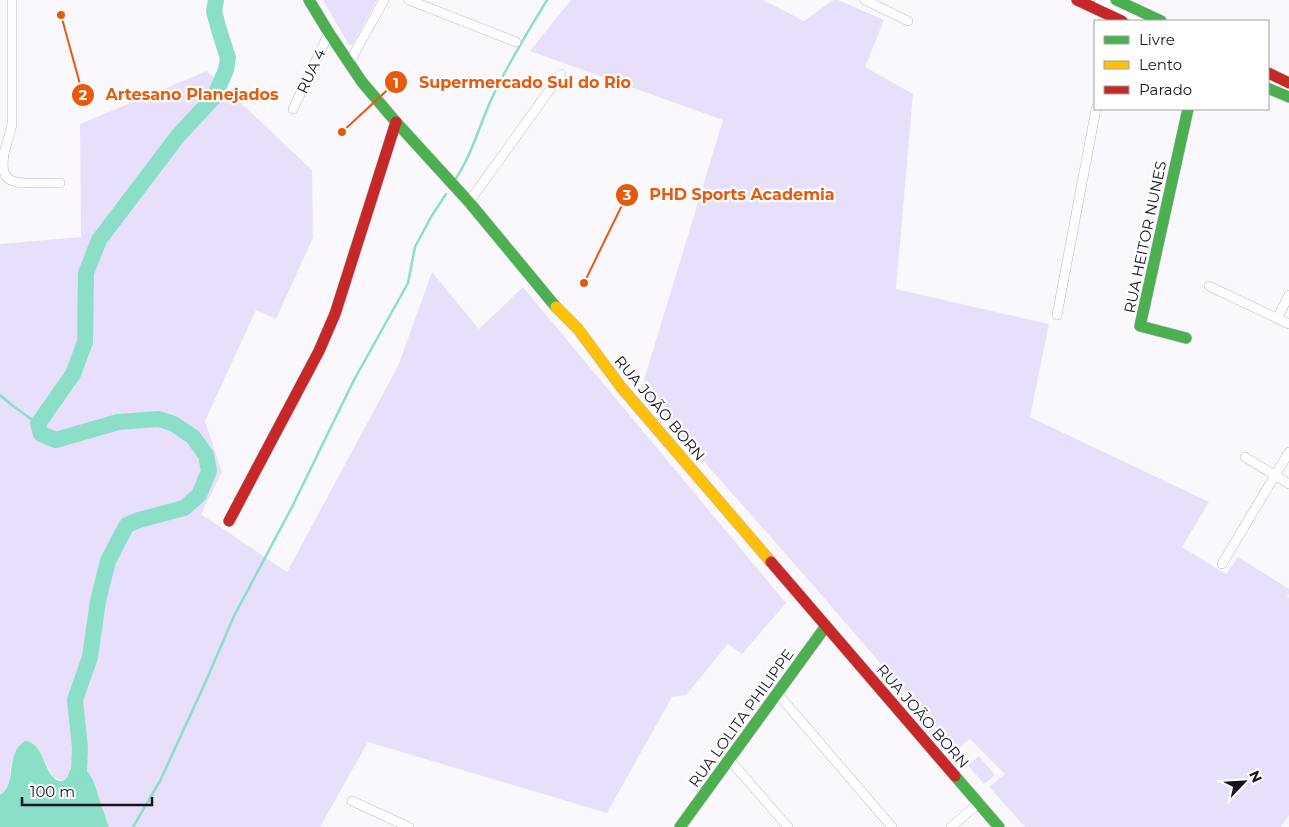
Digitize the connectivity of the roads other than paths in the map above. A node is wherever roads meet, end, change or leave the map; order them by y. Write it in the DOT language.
graph roads {
  1 [pos="12,0"];
  2 [pos="309,0"];
  3 [pos="384,0"];
  4 [pos="865,0"];
  5 [pos="1077,0"];
  6 [pos="1099,0"];
  7 [pos="1116,0"];
  8 [pos="413,1"];
  9 [pos="1116,20"];
  10 [pos="1141,20"];
  11 [pos="1158,20"];
  12 [pos="908,21"];
  13 [pos="328,33"];
  14 [pos="516,42"];
  15 [pos="349,63"];
  16 [pos="1269,73"];
  17 [pos="561,74"];
  18 [pos="1269,80"];
  19 [pos="1289,83"];
  20 [pos="1269,88"];
  21 [pos="1289,90"];
  22 [pos="1289,97"];
  23 [pos="293,109"];
  24 [pos="1096,110"];
  25 [pos="1188,110"];
  26 [pos="396,122"];
  27 [pos="60,183"];
  28 [pos="469,202"];
  29 [pos="1209,286"];
  30 [pos="1289,294"];
  31 [pos="1057,315"];
  32 [pos="1277,319"];
  33 [pos="1289,324"];
  34 [pos="1186,338"];
  35 [pos="1289,452"];
  36 [pos="1245,457"];
  37 [pos="1275,476"];
  38 [pos="1289,484"];
  39 [pos="230,521"];
  40 [pos="1222,564"];
  41 [pos="826,626"];
  42 [pos="777,693"];
  43 [pos="729,759"];
  44 [pos="352,801"];
  45 [pos="979,803"];
  46 [pos="683,826"];
  47 [pos="409,827"];
  48 [pos="788,827"];
  49 [pos="892,827"];
  50 [pos="951,827"];
  51 [pos="999,827"];
  1 -- 27 [label="street"];
  2 -- 13 [label="main road, RUA JOÃO BORN"];
  3 -- 15 [label="street"];
  4 -- 12 [label="street"];
  5 -- 9 [label="main road"];
  6 -- 10 [label="street"];
  7 -- 11 [label="main road"];
  8 -- 14 [label="street"];
  13 -- 15 [label="main road, RUA JOÃO BORN"];
  13 -- 23 [label="street, RUA 4"];
  15 -- 26 [label="main road, RUA JOÃO BORN"];
  16 -- 19 [label="main road"];
  17 -- 28 [label="street"];
  18 -- 21 [label="street"];
  20 -- 22 [label="main road"];
  24 -- 31 [label="street"];
  25 -- 34 [label="main road, RUA HEITOR NUNES"];
  26 -- 28 [label="main road, RUA JOÃO BORN"];
  26 -- 39 [label="main road"];
  28 -- 41 [label="main road, RUA JOÃO BORN"];
  29 -- 32 [label="street"];
  30 -- 32 [label="street"];
  32 -- 33 [label="street"];
  35 -- 37 [label="street"];
  36 -- 37 [label="street"];
  37 -- 38 [label="street"];
  37 -- 40 [label="street"];
  41 -- 42 [label="main road, RUA LOLITA PHILIPPE"];
  41 -- 45 [label="main road, RUA JOÃO BORN"];
  42 -- 43 [label="main road, RUA LOLITA PHILIPPE"];
  42 -- 49 [label="street"];
  43 -- 46 [label="main road, RUA LOLITA PHILIPPE"];
  43 -- 48 [label="street"];
  44 -- 47 [label="street"];
  45 -- 50 [label="street"];
  45 -- 51 [label="main road, RUA JOÃO BORN"];
}
